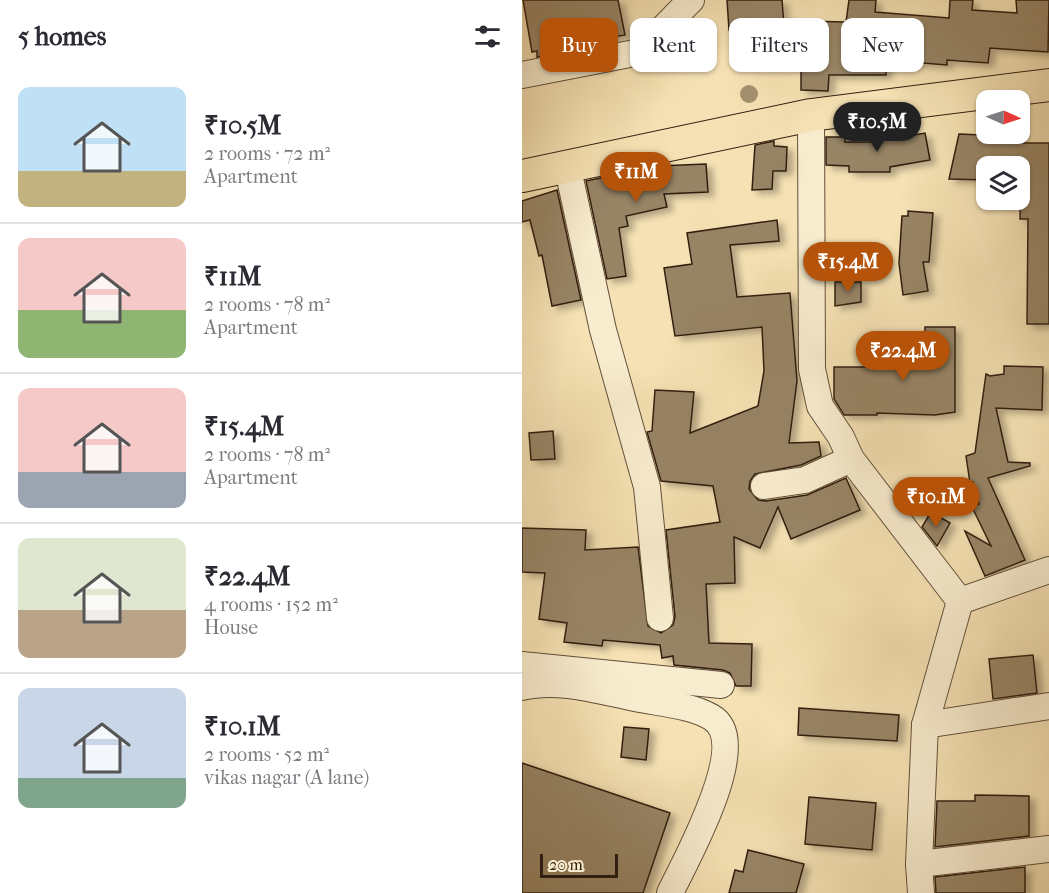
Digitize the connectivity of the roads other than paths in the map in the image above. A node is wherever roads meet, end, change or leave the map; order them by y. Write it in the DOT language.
graph roads {
  1 [pos="691,0"];
  2 [pos="522,75"];
  3 [pos="1049,85"];
  4 [pos="811,115"];
  5 [pos="567,165"];
  6 [pos="522,176"];
  7 [pos="851,459"];
  8 [pos="764,486"];
  9 [pos="1049,570"];
  10 [pos="960,601"];
  11 [pos="660,618"];
  12 [pos="522,665"];
  13 [pos="721,685"];
  14 [pos="522,687"];
  15 [pos="1049,706"];
  16 [pos="925,724"];
  17 [pos="1049,849"];
  18 [pos="919,864"];
  19 [pos="670,893"];
  20 [pos="921,893"];
  1 -- 2 [label="street"];
  3 -- 4 [label="main road"];
  4 -- 5 [label="main road"];
  4 -- 7 [label="street"];
  5 -- 6 [label="main road"];
  5 -- 11 [label="street"];
  7 -- 8 [label="street"];
  7 -- 10 [label="street"];
  9 -- 10 [label="street"];
  10 -- 16 [label="street"];
  12 -- 13 [label="street"];
  14 -- 19 [label="street"];
  15 -- 16 [label="street"];
  16 -- 18 [label="street"];
  17 -- 18 [label="street"];
  18 -- 20 [label="street"];
}
